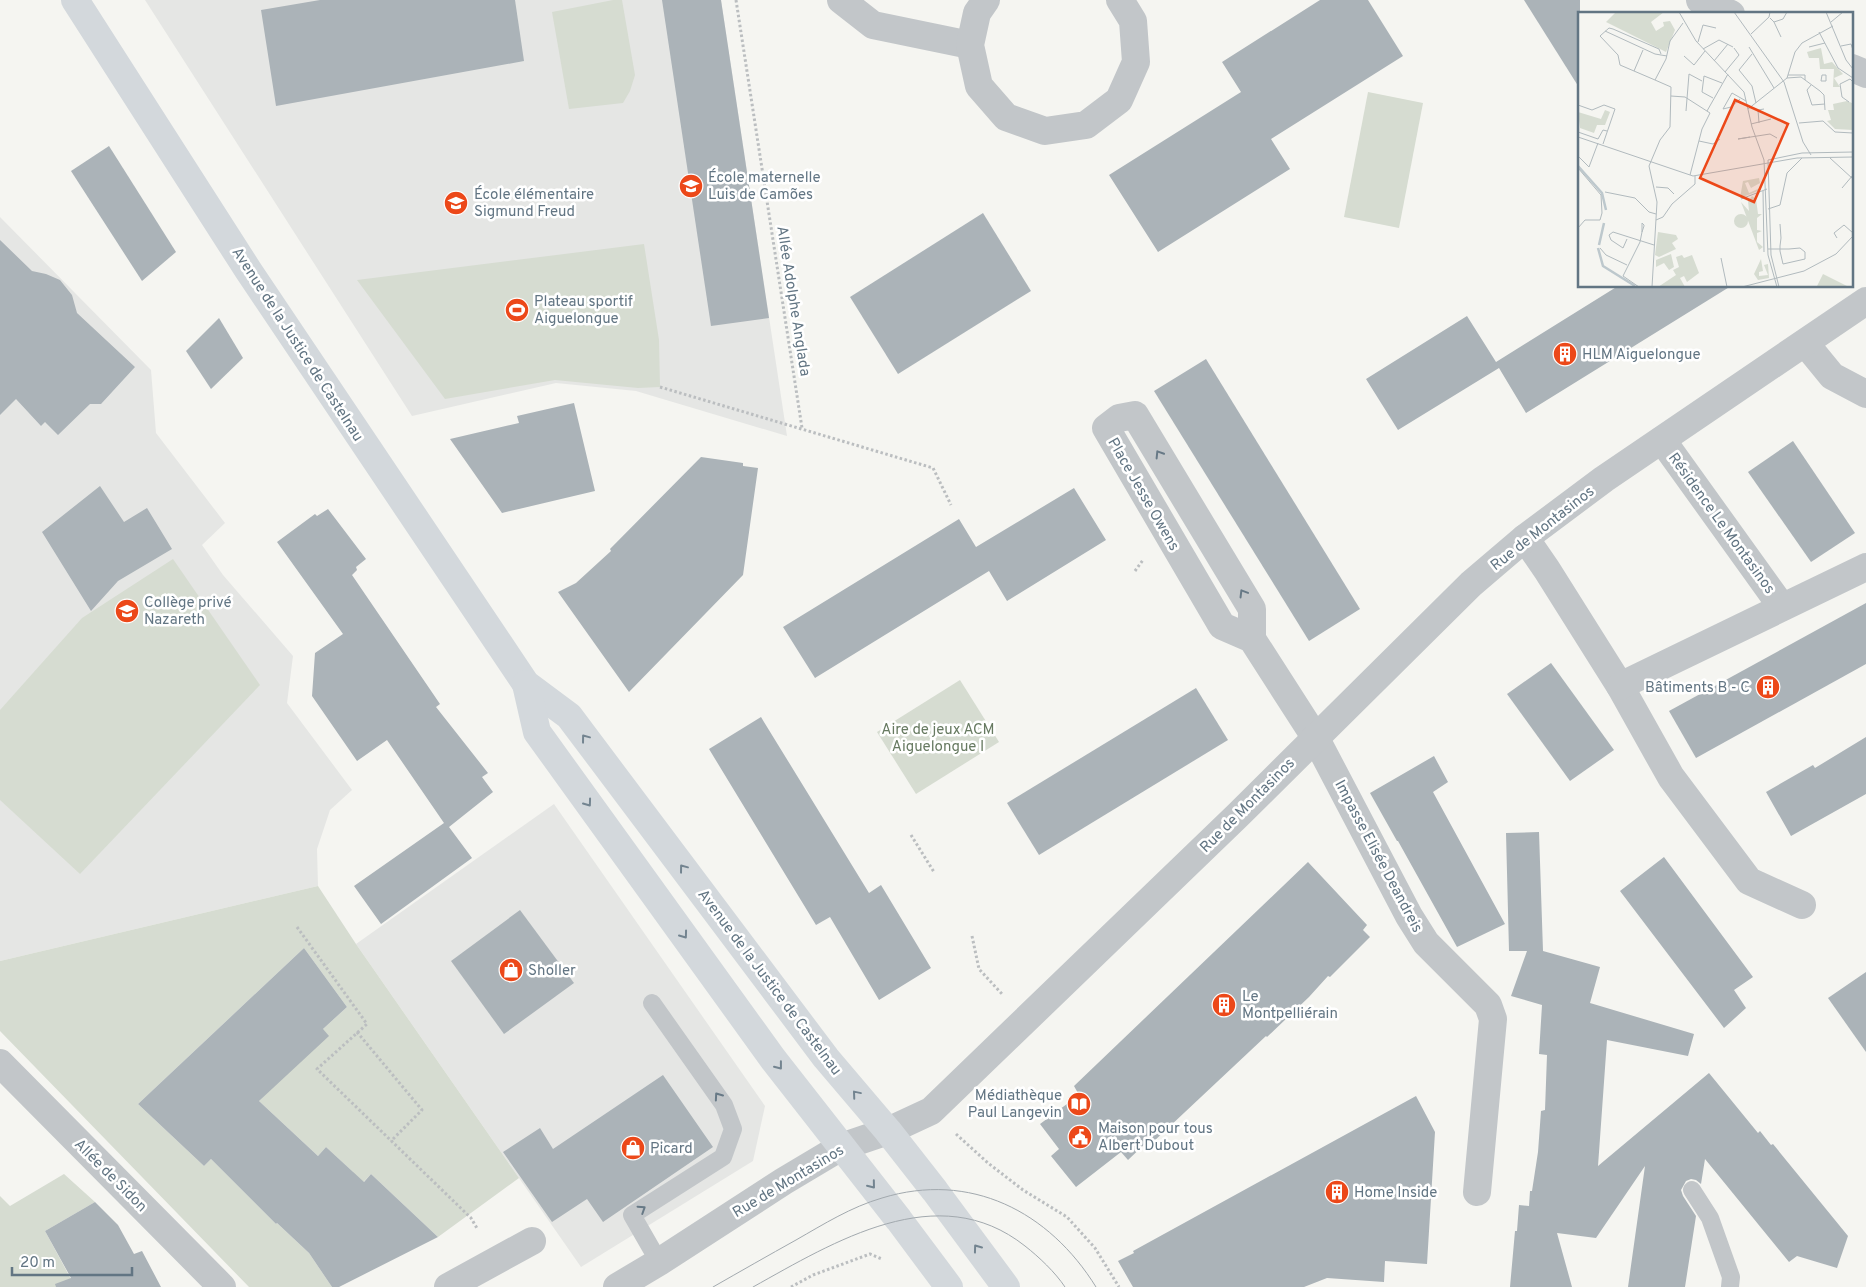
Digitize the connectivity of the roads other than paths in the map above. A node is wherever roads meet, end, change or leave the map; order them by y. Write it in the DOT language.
graph roads {
  1 [pos="75,0"];
  2 [pos="841,0"];
  3 [pos="986,0"];
  4 [pos="1120,0"];
  5 [pos="1700,0"];
  6 [pos="1727,12"];
  7 [pos="970,45"];
  8 [pos="1854,69"];
  9 [pos="1866,74"];
  10 [pos="1866,302"];
  11 [pos="1804,343"];
  12 [pos="1866,394"];
  13 [pos="1662,440"];
  14 [pos="1526,538"];
  15 [pos="1866,567"];
  16 [pos="1782,607"];
  17 [pos="1252,639"];
  18 [pos="526,684"];
  19 [pos="1620,686"];
  20 [pos="1315,737"];
  21 [pos="1802,905"];
  22 [pos="652,1003"];
  23 [pos="0,1063"];
  24 [pos="888,1131"];
  25 [pos="841,1147"];
  26 [pos="1692,1190"];
  27 [pos="1477,1192"];
  28 [pos="532,1241"];
  29 [pos="660,1262"];
  30 [pos="222,1287"];
  31 [pos="448,1287"];
  32 [pos="617,1287"];
  33 [pos="949,1287"];
  34 [pos="1006,1287"];
  35 [pos="1730,1287"];
  1 -- 18 [label="main road, Avenue de la Justice de Castelnau"];
  2 -- 7 [label="street"];
  3 -- 7 [label="street"];
  4 -- 7 [label="street"];
  5 -- 6 [label="street"];
  8 -- 9 [label="street"];
  10 -- 11 [label="street, Rue de Montasinos"];
  11 -- 12 [label="street"];
  11 -- 13 [label="street, Rue de Montasinos"];
  13 -- 14 [label="street, Rue de Montasinos"];
  13 -- 16 [label="street, Résidence Le Montasinos"];
  14 -- 19 [label="street"];
  14 -- 20 [label="street, Rue de Montasinos"];
  15 -- 16 [label="street, Résidence Le Montasinos"];
  16 -- 19 [label="street, Résidence Le Montasinos"];
  17 -- 17 [label="street, Place Jesse Owens, one-way"];
  17 -- 20 [label="street"];
  24 -- 18 [label="main road, Avenue de la Justice de Castelnau, one-way"];
  18 -- 25 [label="main road, Avenue de la Justice de Castelnau, one-way"];
  19 -- 21 [label="street"];
  20 -- 24 [label="street, Rue de Montasinos"];
  20 -- 27 [label="street, Impasse Elisée Deandreis"];
  29 -- 22 [label="lane, one-way"];
  23 -- 30 [label="street, Allée de Sidon"];
  24 -- 25 [label="street, Rue de Montasinos"];
  34 -- 24 [label="main road, Avenue de la Justice de Castelnau, one-way"];
  25 -- 29 [label="street, Rue de Montasinos"];
  25 -- 33 [label="main road, Avenue de la Justice de Castelnau, one-way"];
  26 -- 35 [label="lane"];
  28 -- 31 [label="street"];
  29 -- 32 [label="street, Rue de Montasinos"];
}
